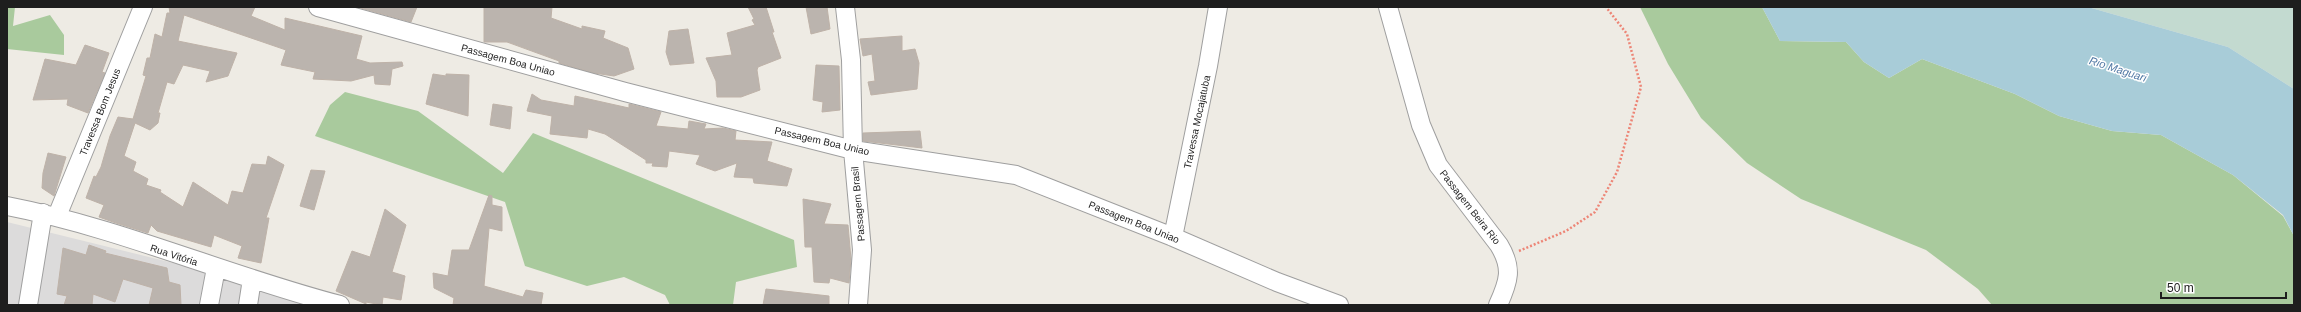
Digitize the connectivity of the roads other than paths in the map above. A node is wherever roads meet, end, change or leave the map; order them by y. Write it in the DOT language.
graph roads {
  1 [pos="143,7"];
  2 [pos="318,7"];
  3 [pos="845,7"];
  4 [pos="1218,7"];
  5 [pos="1388,7"];
  6 [pos="853,150"];
  7 [pos="7,206"];
  8 [pos="50,215"];
  9 [pos="1173,237"];
  10 [pos="216,268"];
  11 [pos="252,279"];
  12 [pos="1501,298"];
  13 [pos="28,305"];
  14 [pos="209,305"];
  15 [pos="248,305"];
  16 [pos="340,305"];
  17 [pos="858,305"];
  18 [pos="1339,305"];
  1 -- 8 [label="street, Travessa Bom Jesus"];
  2 -- 6 [label="street, Passagem Boa Uniao"];
  3 -- 6 [label="street, Passagem Brasil"];
  4 -- 9 [label="street, Travessa Mocajatuba"];
  5 -- 12 [label="street, Passagem Beira Rio"];
  6 -- 9 [label="street, Passagem Boa Uniao"];
  6 -- 17 [label="street, Passagem Brasil"];
  7 -- 8 [label="street, Rua Vitória"];
  8 -- 10 [label="street, Rua Vitória"];
  8 -- 13 [label="street, Travessa Bom Jesus"];
  9 -- 18 [label="street, Passagem Boa Uniao"];
  10 -- 11 [label="street, Rua Vitória"];
  10 -- 14 [label="street"];
  11 -- 15 [label="street"];
  11 -- 16 [label="street, Rua Vitória"];
}
